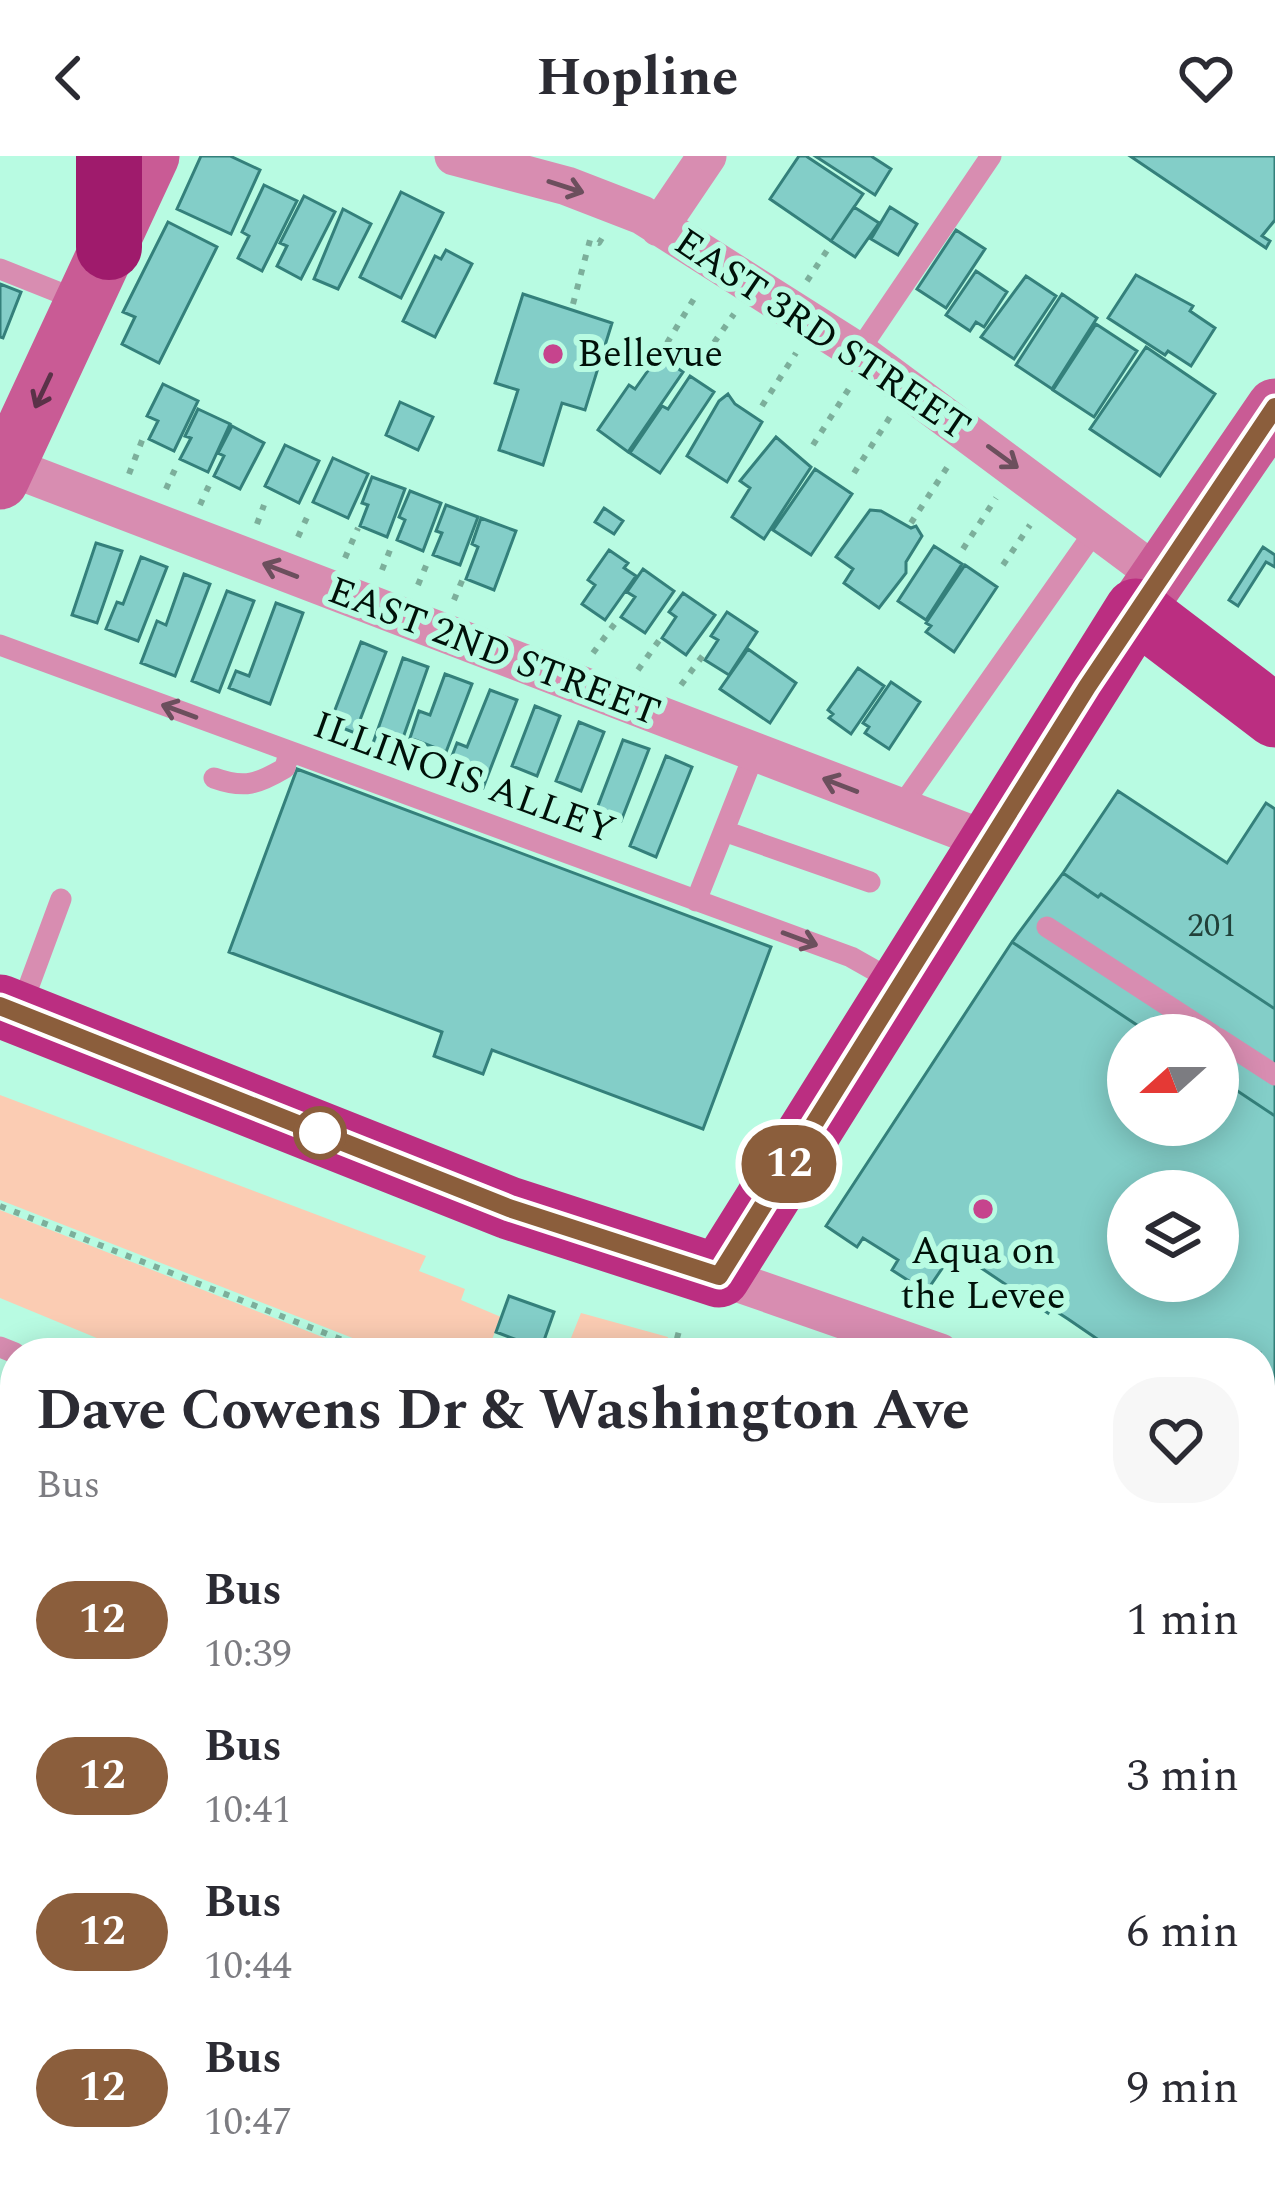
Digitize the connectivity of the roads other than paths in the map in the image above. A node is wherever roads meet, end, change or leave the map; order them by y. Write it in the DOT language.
graph roads {
  1 [pos="109,156"];
  2 [pos="151,156"];
  3 [pos="454,156"];
  4 [pos="707,156"];
  5 [pos="991,156"];
  6 [pos="659,226"];
  7 [pos="0,269"];
  8 [pos="97,275"];
  9 [pos="863,356"];
  10 [pos="1275,407"];
  11 [pos="2,470"];
  12 [pos="1096,528"];
  13 [pos="1148,593"];
  14 [pos="0,645"];
  15 [pos="1275,716"];
  16 [pos="289,752"];
  17 [pos="755,752"];
  18 [pos="214,778"];
  19 [pos="900,808"];
  20 [pos="724,831"];
  21 [pos="988,842"];
  22 [pos="870,882"];
  23 [pos="61,899"];
  24 [pos="696,901"];
  25 [pos="1047,927"];
  26 [pos="899,985"];
  27 [pos="9,1010"];
  28 [pos="1182,1014"];
  29 [pos="1239,1051"];
  30 [pos="1275,1075"];
  31 [pos="719,1276"];
  32 [pos="897,1338"];
  1 -- 8 [label="highway"];
  2 -- 8 [label="street"];
  3 -- 6 [label="street, EAST 3RD STREET, one-way"];
  4 -- 6 [label="street"];
  5 -- 9 [label="lane"];
  6 -- 9 [label="street, EAST 3RD STREET"];
  7 -- 8 [label="lane"];
  8 -- 11 [label="street, one-way"];
  9 -- 12 [label="street, EAST 3RD STREET, one-way"];
  10 -- 13 [label="street"];
  17 -- 11 [label="street, EAST 2ND STREET, one-way"];
  12 -- 13 [label="street, EAST 3RD STREET"];
  12 -- 19 [label="lane"];
  13 -- 15 [label="main road, EAST 3RD STREET"];
  13 -- 21 [label="main road"];
  16 -- 14 [label="lane, ILLINOIS ALLEY, one-way"];
  16 -- 18 [label="lane"];
  16 -- 24 [label="lane, ILLINOIS ALLEY"];
  19 -- 17 [label="street, EAST 2ND STREET, one-way"];
  17 -- 20 [label="lane"];
  19 -- 21 [label="street, EAST 2ND STREET"];
  20 -- 22 [label="lane"];
  20 -- 24 [label="lane"];
  21 -- 26 [label="main road"];
  23 -- 27 [label="lane"];
  24 -- 26 [label="lane, ILLINOIS ALLEY, one-way"];
  25 -- 28 [label="lane"];
  26 -- 31 [label="main road"];
  27 -- 31 [label="main road"];
  29 -- 30 [label="lane"];
  31 -- 32 [label="street"];
}
